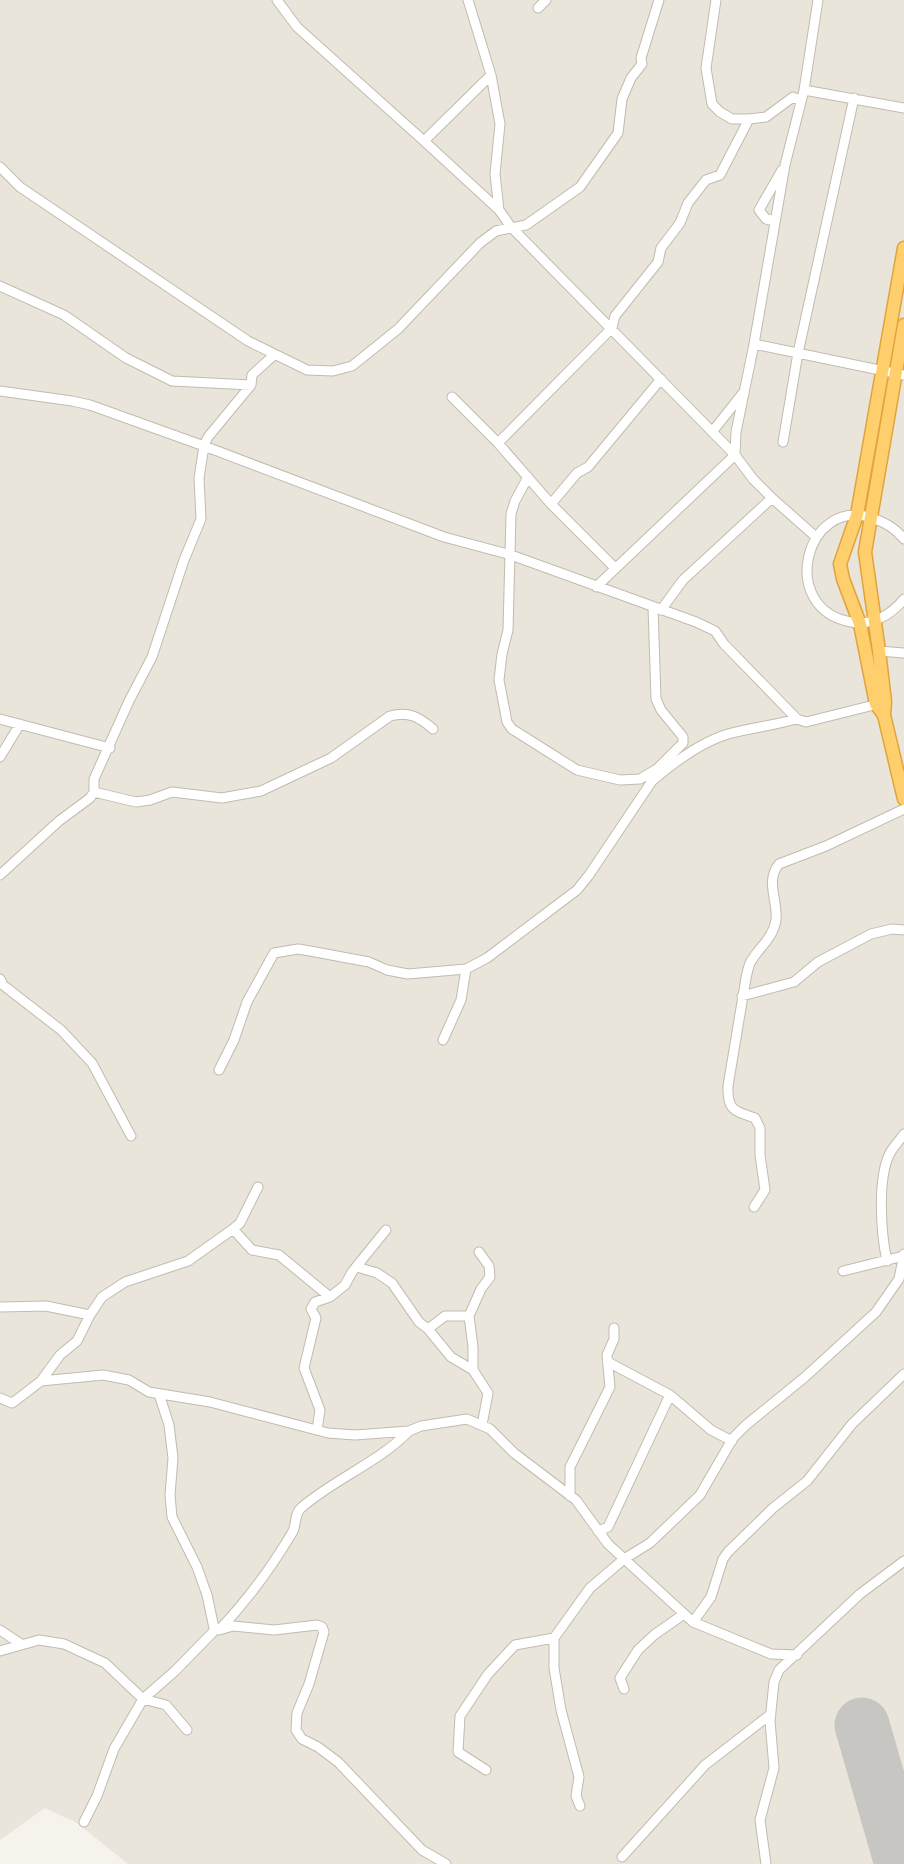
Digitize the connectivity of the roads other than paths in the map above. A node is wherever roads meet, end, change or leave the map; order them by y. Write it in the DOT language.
graph roads {
  1 [pos="277,0"];
  2 [pos="468,0"];
  3 [pos="546,0"];
  4 [pos="659,0"];
  5 [pos="716,0"];
  6 [pos="818,0"];
  7 [pos="538,8"];
  8 [pos="491,75"];
  9 [pos="804,90"];
  10 [pos="854,98"];
  11 [pos="801,101"];
  12 [pos="904,108"];
  13 [pos="749,119"];
  14 [pos="424,141"];
  15 [pos="785,165"];
  16 [pos="0,167"];
  17 [pos="499,210"];
  18 [pos="776,221"];
  19 [pos="511,227"];
  20 [pos="904,248"];
  21 [pos="0,286"];
  22 [pos="904,325"];
  23 [pos="612,328"];
  24 [pos="754,344"];
  25 [pos="798,353"];
  26 [pos="274,355"];
  27 [pos="881,371"];
  28 [pos="900,374"];
  29 [pos="661,379"];
  30 [pos="251,385"];
  31 [pos="744,390"];
  32 [pos="0,391"];
  33 [pos="452,397"];
  34 [pos="712,432"];
  35 [pos="783,442"];
  36 [pos="498,443"];
  37 [pos="204,446"];
  38 [pos="735,455"];
  39 [pos="528,477"];
  40 [pos="772,498"];
  41 [pos="551,504"];
  42 [pos="863,516"];
  43 [pos="816,537"];
  44 [pos="904,539"];
  45 [pos="844,551"];
  46 [pos="865,552"];
  47 [pos="511,555"];
  48 [pos="615,568"];
  49 [pos="843,579"];
  50 [pos="867,579"];
  51 [pos="596,587"];
  52 [pos="904,599"];
  53 [pos="657,609"];
  54 [pos="875,621"];
  55 [pos="860,624"];
  56 [pos="879,651"];
  57 [pos="904,653"];
  58 [pos="881,707"];
  59 [pos="0,719"];
  60 [pos="796,719"];
  61 [pos="20,724"];
  62 [pos="433,729"];
  63 [pos="110,748"];
  64 [pos="0,757"];
  65 [pos="94,792"];
  66 [pos="904,799"];
  67 [pos="904,809"];
  68 [pos="0,875"];
  69 [pos="904,930"];
  70 [pos="466,969"];
  71 [pos="0,980"];
  72 [pos="742,996"];
  73 [pos="443,1040"];
  74 [pos="219,1070"];
  75 [pos="904,1134"];
  76 [pos="132,1136"];
  77 [pos="258,1187"];
  78 [pos="754,1207"];
  79 [pos="234,1229"];
  80 [pos="386,1230"];
  81 [pos="479,1252"];
  82 [pos="904,1255"];
  83 [pos="887,1261"];
  84 [pos="357,1268"];
  85 [pos="843,1271"];
  86 [pos="330,1297"];
  87 [pos="0,1307"];
  88 [pos="90,1315"];
  89 [pos="470,1316"];
  90 [pos="614,1328"];
  91 [pos="428,1329"];
  92 [pos="608,1362"];
  93 [pos="473,1370"];
  94 [pos="904,1374"];
  95 [pos="41,1381"];
  96 [pos="159,1394"];
  97 [pos="670,1395"];
  98 [pos="0,1398"];
  99 [pos="482,1425"];
  100 [pos="317,1430"];
  101 [pos="409,1431"];
  102 [pos="732,1441"];
  103 [pos="570,1496"];
  104 [pos="598,1531"];
  105 [pos="624,1560"];
  106 [pos="904,1561"];
  107 [pos="684,1614"];
  108 [pos="693,1622"];
  109 [pos="217,1629"];
  110 [pos="0,1630"];
  111 [pos="554,1638"];
  112 [pos="20,1644"];
  113 [pos="0,1651"];
  114 [pos="797,1655"];
  115 [pos="624,1690"];
  116 [pos="142,1699"];
  117 [pos="771,1714"];
  118 [pos="187,1730"];
  119 [pos="486,1770"];
  120 [pos="580,1806"];
  121 [pos="84,1822"];
  122 [pos="622,1857"];
  123 [pos="446,1864"];
  124 [pos="766,1864"];
  1 -- 14 [label="street"];
  2 -- 8 [label="street"];
  3 -- 7 [label="street"];
  4 -- 19 [label="street"];
  5 -- 13 [label="street"];
  6 -- 9 [label="street"];
  8 -- 14 [label="street"];
  8 -- 17 [label="street"];
  9 -- 10 [label="street"];
  9 -- 11 [label="street"];
  10 -- 12 [label="street"];
  10 -- 25 [label="street"];
  11 -- 13 [label="street"];
  11 -- 15 [label="street"];
  13 -- 23 [label="street"];
  14 -- 17 [label="street"];
  15 -- 18 [label="street"];
  15 -- 18 [label="street"];
  16 -- 26 [label="street"];
  17 -- 19 [label="street"];
  18 -- 24 [label="street"];
  19 -- 23 [label="street"];
  19 -- 26 [label="street"];
  20 -- 27 [label="highway"];
  21 -- 30 [label="street"];
  22 -- 28 [label="highway"];
  23 -- 29 [label="street"];
  23 -- 36 [label="street"];
  24 -- 25 [label="street"];
  24 -- 31 [label="street"];
  25 -- 27 [label="street"];
  25 -- 35 [label="street"];
  26 -- 30 [label="street"];
  27 -- 28 [label="street"];
  27 -- 42 [label="highway"];
  28 -- 42 [label="highway"];
  29 -- 34 [label="street"];
  29 -- 41 [label="street"];
  30 -- 37 [label="street"];
  31 -- 34 [label="street"];
  31 -- 38 [label="street"];
  32 -- 37 [label="street"];
  33 -- 36 [label="street"];
  34 -- 38 [label="street"];
  36 -- 39 [label="street"];
  37 -- 47 [label="street"];
  37 -- 63 [label="street"];
  38 -- 40 [label="street"];
  38 -- 48 [label="street"];
  39 -- 41 [label="street"];
  39 -- 47 [label="street"];
  40 -- 43 [label="street"];
  40 -- 53 [label="street"];
  41 -- 48 [label="street"];
  42 -- 43 [label="street"];
  42 -- 44 [label="street"];
  42 -- 45 [label="highway"];
  42 -- 46 [label="highway"];
  43 -- 55 [label="street"];
  45 -- 46 [label="highway"];
  45 -- 49 [label="highway"];
  46 -- 50 [label="highway"];
  47 -- 51 [label="street"];
  47 -- 53 [label="street"];
  48 -- 51 [label="street"];
  49 -- 50 [label="highway"];
  49 -- 55 [label="highway"];
  50 -- 54 [label="highway"];
  51 -- 53 [label="street"];
  52 -- 54 [label="street"];
  53 -- 60 [label="street"];
  54 -- 55 [label="street"];
  54 -- 56 [label="highway"];
  55 -- 58 [label="highway"];
  56 -- 57 [label="street"];
  56 -- 58 [label="highway"];
  58 -- 60 [label="street"];
  58 -- 66 [label="highway"];
  59 -- 61 [label="street"];
  60 -- 70 [label="street"];
  61 -- 63 [label="street"];
  61 -- 64 [label="street"];
  62 -- 65 [label="street"];
  63 -- 65 [label="street"];
  65 -- 68 [label="street"];
  67 -- 72 [label="street"];
  69 -- 72 [label="street"];
  70 -- 73 [label="street"];
  70 -- 74 [label="street"];
  71 -- 76 [label="street"];
  72 -- 78 [label="street"];
  75 -- 83 [label="street"];
  77 -- 79 [label="street"];
  79 -- 86 [label="street"];
  79 -- 88 [label="street"];
  80 -- 84 [label="street"];
  81 -- 89 [label="street"];
  82 -- 83 [label="street"];
  82 -- 102 [label="street"];
  83 -- 85 [label="street"];
  84 -- 86 [label="street"];
  84 -- 91 [label="street"];
  86 -- 100 [label="street"];
  87 -- 88 [label="street"];
  88 -- 95 [label="street"];
  89 -- 91 [label="street"];
  89 -- 93 [label="street"];
  90 -- 92 [label="street"];
  91 -- 93 [label="street"];
  92 -- 97 [label="street"];
  92 -- 103 [label="street"];
  93 -- 99 [label="street"];
  94 -- 108 [label="street"];
  95 -- 96 [label="street"];
  95 -- 98 [label="street"];
  96 -- 100 [label="street"];
  96 -- 109 [label="street"];
  97 -- 102 [label="street"];
  97 -- 104 [label="street"];
  99 -- 101 [label="street"];
  99 -- 103 [label="street"];
  100 -- 101 [label="street"];
  101 -- 109 [label="street"];
  102 -- 105 [label="street"];
  103 -- 104 [label="street"];
  104 -- 105 [label="street"];
  105 -- 107 [label="street"];
  105 -- 111 [label="street"];
  106 -- 114 [label="street"];
  107 -- 108 [label="street"];
  107 -- 115 [label="street"];
  108 -- 114 [label="street"];
  109 -- 116 [label="street"];
  109 -- 123 [label="street"];
  110 -- 112 [label="street"];
  111 -- 119 [label="street"];
  111 -- 120 [label="street"];
  112 -- 113 [label="street"];
  112 -- 116 [label="street"];
  114 -- 117 [label="street"];
  116 -- 118 [label="street"];
  116 -- 121 [label="street"];
  117 -- 122 [label="street"];
  117 -- 124 [label="street"];
}
